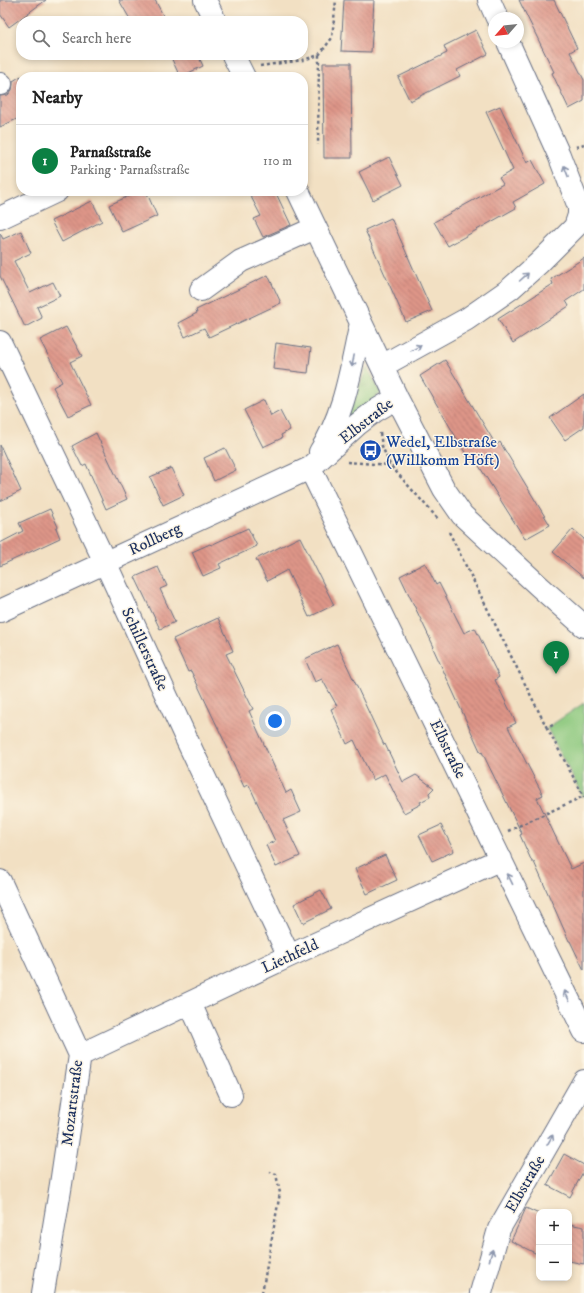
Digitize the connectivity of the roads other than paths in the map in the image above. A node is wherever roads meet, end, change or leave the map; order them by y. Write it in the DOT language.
graph roads {
  1 [pos="205,0"];
  2 [pos="489,0"];
  3 [pos="494,12"];
  4 [pos="213,16"];
  5 [pos="511,48"];
  6 [pos="46,196"];
  7 [pos="300,196"];
  8 [pos="0,218"];
  9 [pos="581,220"];
  10 [pos="315,228"];
  11 [pos="201,290"];
  12 [pos="361,323"];
  13 [pos="0,342"];
  14 [pos="382,366"];
  15 [pos="397,398"];
  16 [pos="310,468"];
  17 [pos="106,562"];
  18 [pos="0,611"];
  19 [pos="584,626"];
  20 [pos="501,859"];
  21 [pos="0,881"];
  22 [pos="289,956"];
  23 [pos="190,1004"];
  24 [pos="584,1031"];
  25 [pos="80,1055"];
  26 [pos="584,1081"];
  27 [pos="231,1095"];
  28 [pos="43,1293"];
  29 [pos="481,1293"];
  1 -- 4 [label="street"];
  2 -- 3 [label="street"];
  9 -- 5 [label="street, one-way"];
  6 -- 8 [label="street"];
  7 -- 10 [label="street, Elbstraße"];
  14 -- 9 [label="street, one-way"];
  10 -- 11 [label="street"];
  10 -- 12 [label="street, Elbstraße"];
  12 -- 14 [label="street, Elbstraße"];
  12 -- 16 [label="street, Elbstraße, one-way"];
  13 -- 17 [label="street, Schillerstraße"];
  14 -- 15 [label="street, Elbstraße"];
  15 -- 16 [label="street, Elbstraße"];
  15 -- 19 [label="street"];
  16 -- 17 [label="street, Rollberg"];
  16 -- 20 [label="street, Elbstraße"];
  17 -- 18 [label="street, Rollberg"];
  17 -- 22 [label="street, Schillerstraße"];
  20 -- 22 [label="street, Liethfeld"];
  24 -- 20 [label="street, Elbstraße, one-way"];
  21 -- 25 [label="street, Mozartstraße"];
  22 -- 23 [label="street, Liethfeld"];
  23 -- 25 [label="street, Liethfeld"];
  23 -- 27 [label="street"];
  25 -- 28 [label="street, Mozartstraße"];
  29 -- 26 [label="street, Elbstraße, one-way"];
}
